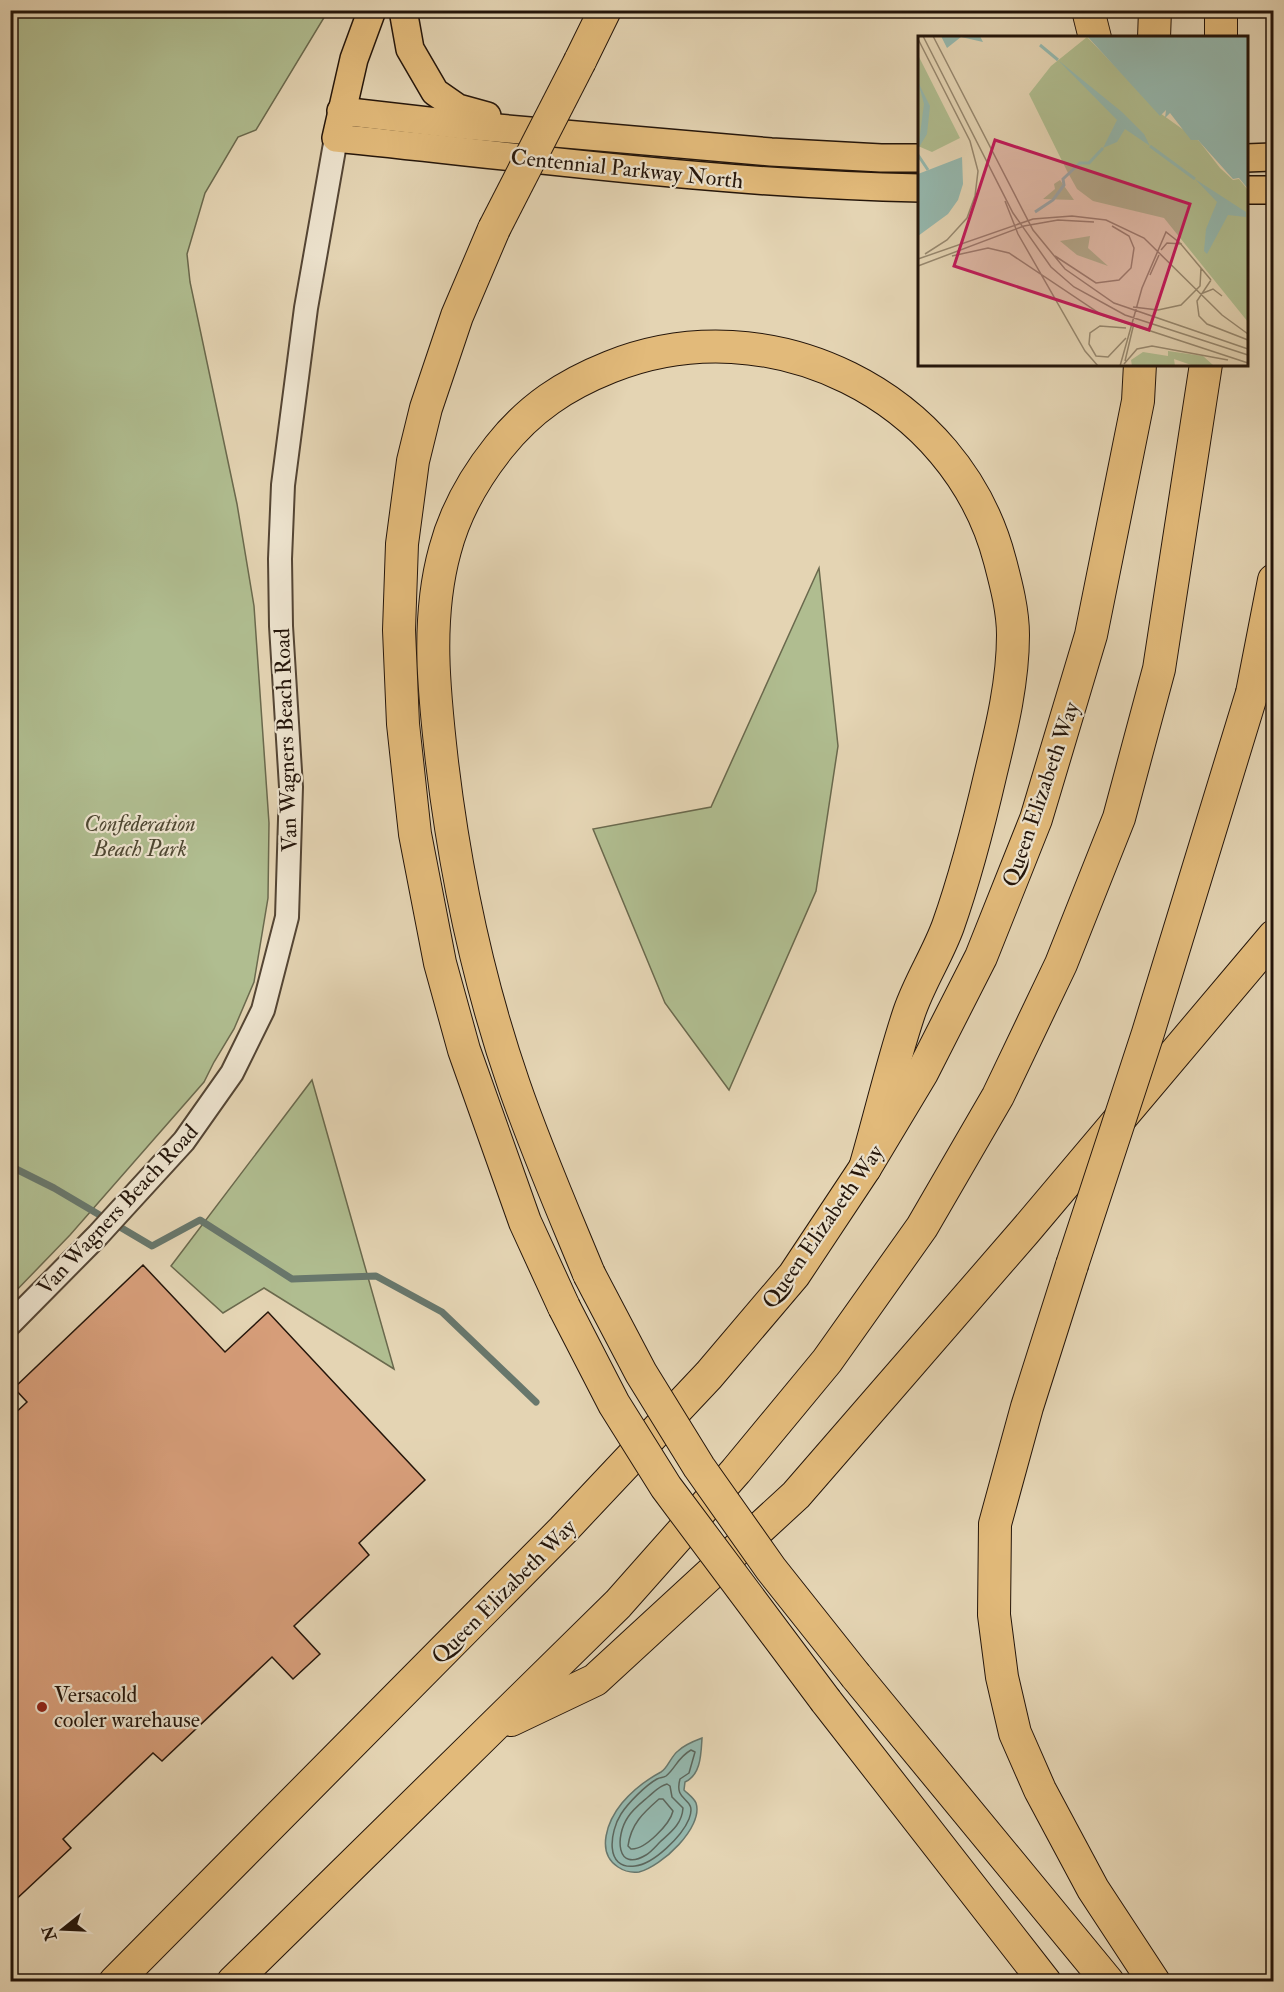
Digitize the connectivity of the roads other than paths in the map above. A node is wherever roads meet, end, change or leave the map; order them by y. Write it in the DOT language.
graph roads {
  1 [pos="372,10"];
  2 [pos="403,10"];
  3 [pos="605,10"];
  4 [pos="1088,10"];
  5 [pos="1155,10"];
  6 [pos="1221,10"];
  7 [pos="1094,36"];
  8 [pos="1154,36"];
  9 [pos="1221,36"];
  10 [pos="341,111"];
  11 [pos="516,128"];
  12 [pos="336,138"];
  13 [pos="1274,157"];
  14 [pos="918,158"];
  15 [pos="1248,158"];
  16 [pos="918,188"];
  17 [pos="1248,190"];
  18 [pos="1274,190"];
  19 [pos="1124,366"];
  20 [pos="1140,366"];
  21 [pos="1206,366"];
  22 [pos="1138,401"];
  23 [pos="1274,580"];
  24 [pos="1274,936"];
  25 [pos="865,1168"];
  26 [pos="10,1324"];
  27 [pos="489,1730"];
  28 [pos="115,1982"];
  29 [pos="233,1982"];
  30 [pos="1045,1982"];
  31 [pos="1108,1982"];
  32 [pos="1154,1982"];
  1 -- 10 [label="main road"];
  2 -- 11 [label="main road"];
  3 -- 30 [label="highway, bridge"];
  4 -- 7 [label="highway"];
  5 -- 8 [label="highway"];
  6 -- 9 [label="highway"];
  10 -- 11 [label="main road, Centennial Parkway North"];
  10 -- 12 [label="main road"];
  11 -- 14 [label="main road, Centennial Parkway North"];
  12 -- 16 [label="main road, Centennial Parkway North"];
  12 -- 26 [label="street, Van Wagners Beach Road"];
  13 -- 15 [label="main road"];
  17 -- 18 [label="main road"];
  19 -- 22 [label="highway"];
  20 -- 22 [label="highway, Queen Elizabeth Way"];
  21 -- 27 [label="highway"];
  22 -- 25 [label="highway, Queen Elizabeth Way"];
  23 -- 32 [label="highway, bridge"];
  24 -- 27 [label="highway"];
  25 -- 28 [label="highway, Queen Elizabeth Way"];
  25 -- 31 [label="highway, bridge"];
  27 -- 29 [label="highway"];
}
